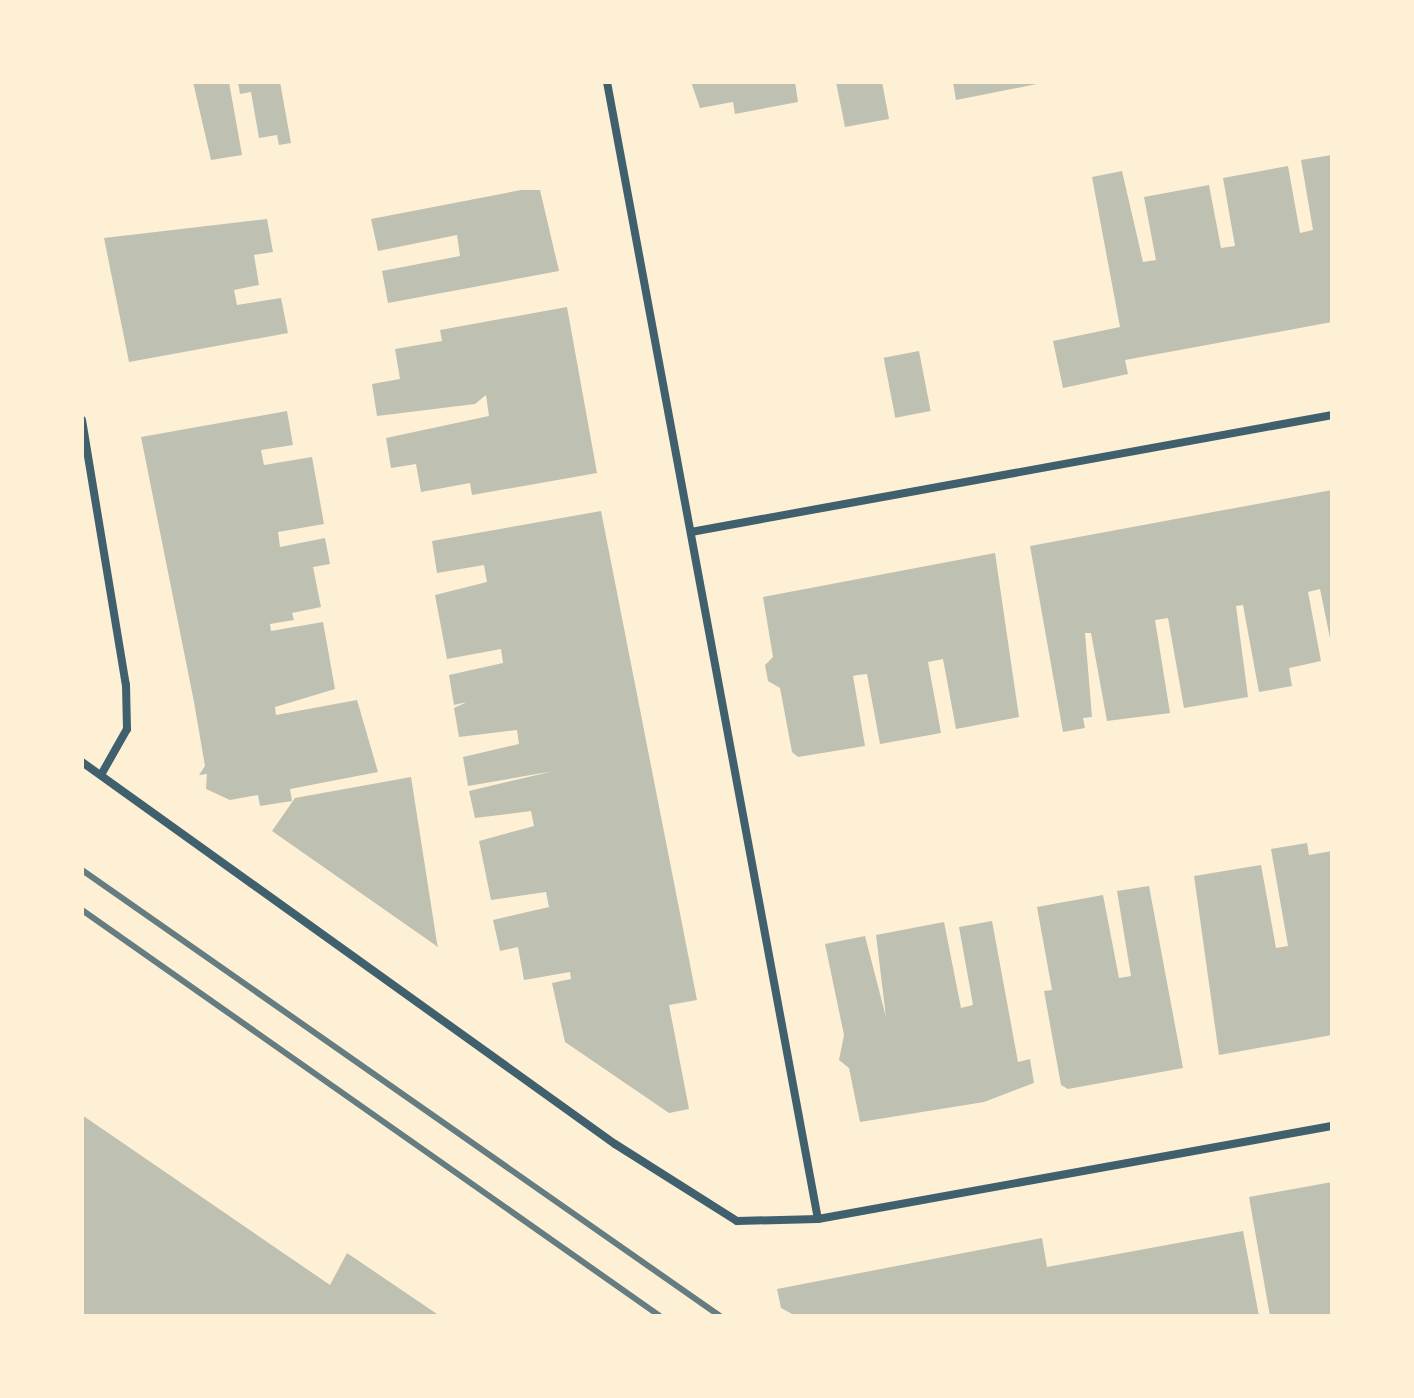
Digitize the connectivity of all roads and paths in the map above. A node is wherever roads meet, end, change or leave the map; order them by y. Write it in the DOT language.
graph roads {
  1 [pos="607,82"];
  2 [pos="1332,415"];
  3 [pos="82,420"];
  4 [pos="691,532"];
  5 [pos="82,762"];
  6 [pos="101,775"];
  7 [pos="1332,1126"];
  8 [pos="818,1219"];
  1 -- 4 [label="street"];
  2 -- 4 [label="street"];
  3 -- 6 [label="street"];
  4 -- 8 [label="street"];
  5 -- 6 [label="street"];
  6 -- 8 [label="street"];
  7 -- 8 [label="street"];
}
